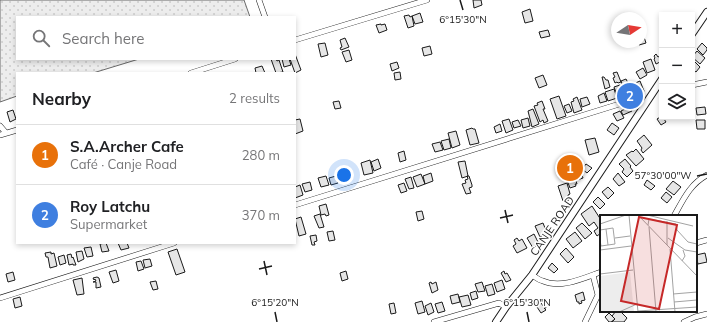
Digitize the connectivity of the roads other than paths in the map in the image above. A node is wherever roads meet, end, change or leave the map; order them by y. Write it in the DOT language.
graph roads {
  1 [pos="259,0"];
  2 [pos="427,0"];
  3 [pos="707,12"];
  4 [pos="265,16"];
  5 [pos="695,30"];
  6 [pos="296,40"];
  7 [pos="232,60"];
  8 [pos="194,72"];
  9 [pos="707,82"];
  10 [pos="659,84"];
  11 [pos="695,84"];
  12 [pos="655,90"];
  13 [pos="659,91"];
  14 [pos="645,105"];
  15 [pos="0,126"];
  16 [pos="16,130"];
  17 [pos="3,134"];
  18 [pos="707,175"];
  19 [pos="296,205"];
  20 [pos="675,215"];
  21 [pos="707,240"];
  22 [pos="697,243"];
  23 [pos="171,244"];
  24 [pos="600,272"];
  25 [pos="532,275"];
  26 [pos="593,275"];
  27 [pos="0,298"];
  28 [pos="506,307"];
  29 [pos="707,314"];
  30 [pos="434,322"];
  31 [pos="496,322"];
  32 [pos="586,322"];
  33 [pos="684,322"];
  1 -- 4 [label="street"];
  2 -- 6 [label="street"];
  3 -- 5 [label="street"];
  7 -- 8 [label="street"];
  9 -- 11 [label="street"];
  10 -- 12 [label="street, CANJE ROAD"];
  12 -- 13 [label="street"];
  12 -- 14 [label="street, CANJE ROAD"];
  14 -- 19 [label="street"];
  14 -- 25 [label="street, CANJE ROAD"];
  15 -- 17 [label="street"];
  16 -- 17 [label="street"];
  18 -- 20 [label="street"];
  21 -- 22 [label="street"];
  23 -- 27 [label="street"];
  24 -- 26 [label="street"];
  25 -- 26 [label="street"];
  25 -- 28 [label="street, CANJE ROAD"];
  26 -- 32 [label="street"];
  28 -- 30 [label="street"];
  28 -- 31 [label="street, CANJE ROAD"];
  29 -- 33 [label="street"];
}
